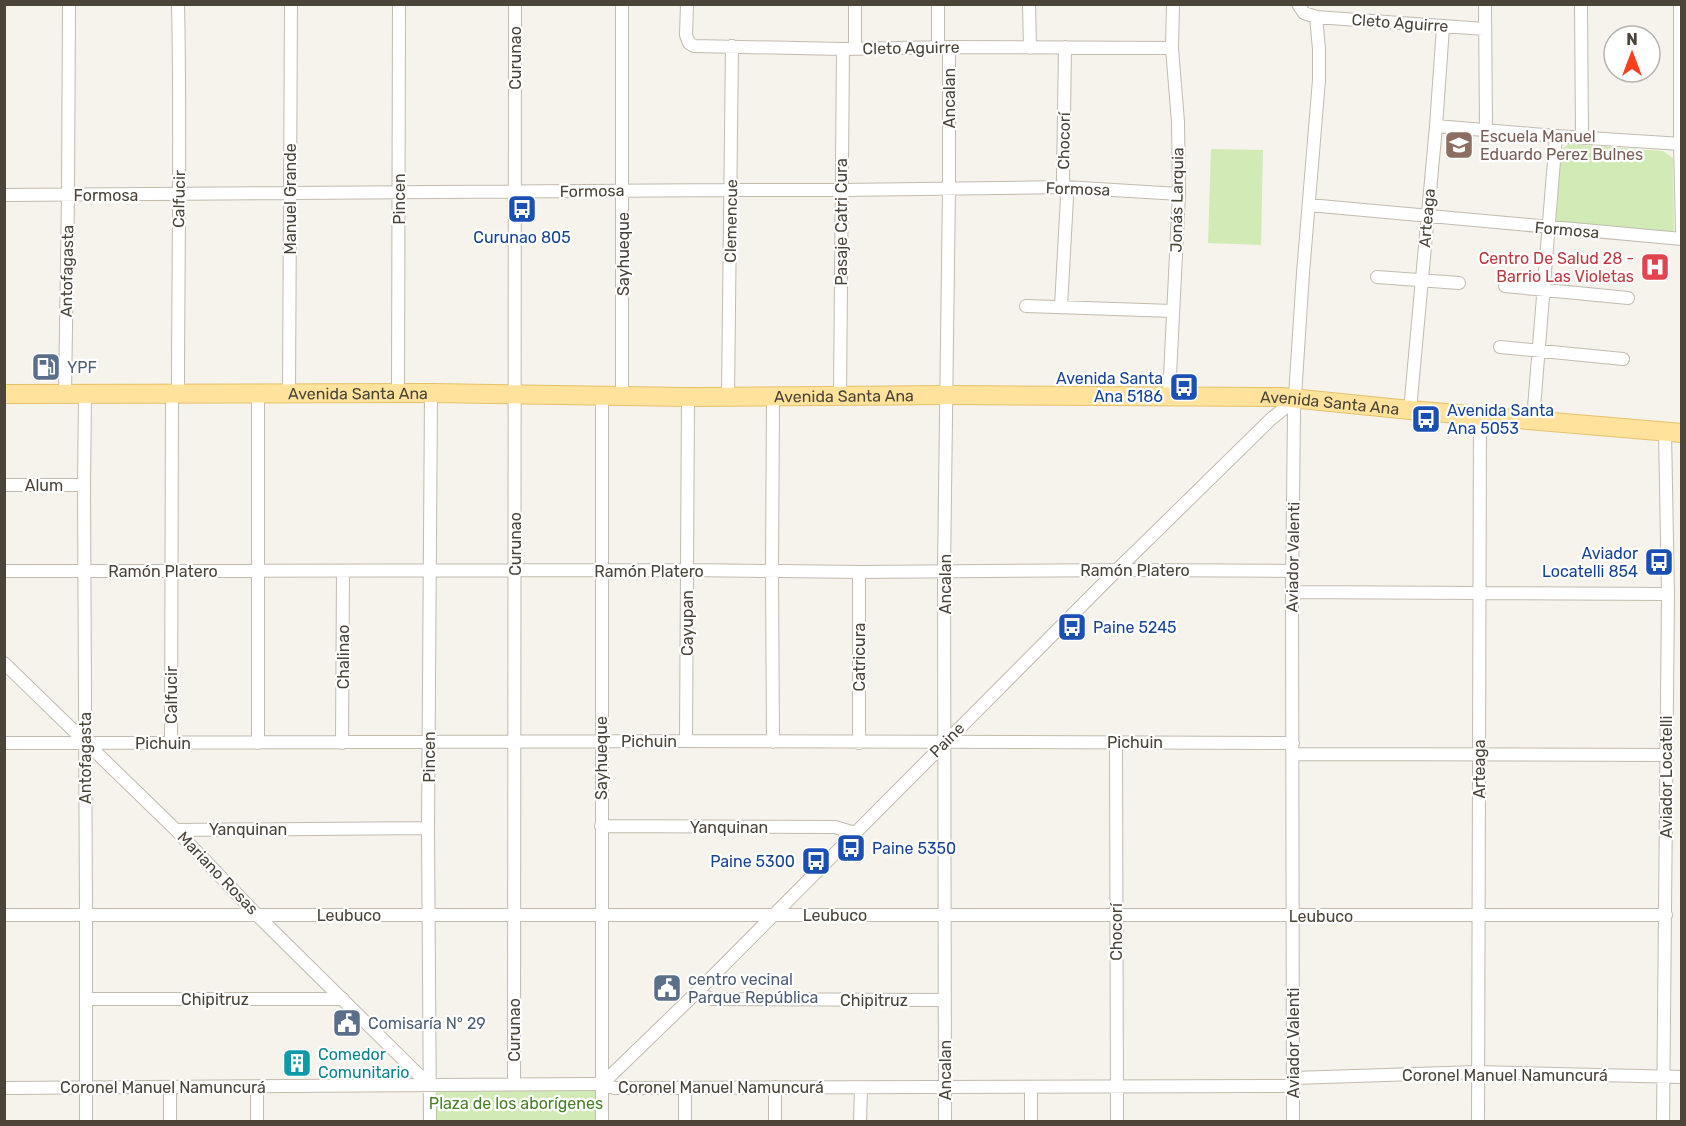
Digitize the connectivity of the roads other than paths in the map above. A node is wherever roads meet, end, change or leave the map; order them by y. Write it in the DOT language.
graph roads {
  1 [pos="69,4"];
  2 [pos="178,4"];
  3 [pos="291,4"];
  4 [pos="399,4"];
  5 [pos="515,4"];
  6 [pos="622,4"];
  7 [pos="687,4"];
  8 [pos="855,4"];
  9 [pos="938,4"];
  10 [pos="1029,4"];
  11 [pos="1173,4"];
  12 [pos="1298,4"];
  13 [pos="1485,4"];
  14 [pos="1581,4"];
  15 [pos="1680,4"];
  16 [pos="1316,17"];
  17 [pos="1443,27"];
  18 [pos="1485,29"];
  19 [pos="732,46"];
  20 [pos="1681,46"];
  21 [pos="943,47"];
  22 [pos="1065,47"];
  23 [pos="1029,48"];
  24 [pos="1172,48"];
  25 [pos="849,49"];
  26 [pos="1436,126"];
  27 [pos="1486,129"];
  28 [pos="1556,136"];
  29 [pos="1582,138"];
  30 [pos="1681,143"];
  31 [pos="1065,187"];
  32 [pos="950,188"];
  33 [pos="731,190"];
  34 [pos="841,190"];
  35 [pos="623,191"];
  36 [pos="516,192"];
  37 [pos="399,193"];
  38 [pos="178,194"];
  39 [pos="290,194"];
  40 [pos="1179,194"];
  41 [pos="4,195"];
  42 [pos="68,195"];
  43 [pos="1309,205"];
  44 [pos="1427,216"];
  45 [pos="1548,228"];
  46 [pos="1682,231"];
  47 [pos="1682,239"];
  48 [pos="1377,277"];
  49 [pos="1422,280"];
  50 [pos="1459,283"];
  51 [pos="1505,286"];
  52 [pos="1543,290"];
  53 [pos="1628,298"];
  54 [pos="1026,306"];
  55 [pos="1060,306"];
  56 [pos="1173,311"];
  57 [pos="1500,347"];
  58 [pos="1539,351"];
  59 [pos="1623,359"];
  60 [pos="431,393"];
  61 [pos="4,394"];
  62 [pos="65,394"];
  63 [pos="85,394"];
  64 [pos="175,394"];
  65 [pos="258,394"];
  66 [pos="289,394"];
  67 [pos="398,394"];
  68 [pos="514,394"];
  69 [pos="602,395"];
  70 [pos="622,395"];
  71 [pos="947,395"];
  72 [pos="728,396"];
  73 [pos="840,396"];
  74 [pos="1169,396"];
  75 [pos="688,397"];
  76 [pos="773,397"];
  77 [pos="1296,399"];
  78 [pos="1410,410"];
  79 [pos="1480,416"];
  80 [pos="1533,420"];
  81 [pos="1677,430"];
  82 [pos="4,485"];
  83 [pos="84,485"];
  84 [pos="258,570"];
  85 [pos="687,570"];
  86 [pos="944,570"];
  87 [pos="1117,570"];
  88 [pos="4,571"];
  89 [pos="84,571"];
  90 [pos="171,571"];
  91 [pos="343,571"];
  92 [pos="515,571"];
  93 [pos="601,571"];
  94 [pos="1293,571"];
  95 [pos="429,572"];
  96 [pos="772,572"];
  97 [pos="859,572"];
  98 [pos="1292,592"];
  99 [pos="1480,593"];
  100 [pos="1668,594"];
  101 [pos="4,663"];
  102 [pos="602,741"];
  103 [pos="686,741"];
  104 [pos="84,742"];
  105 [pos="515,742"];
  106 [pos="773,742"];
  107 [pos="945,742"];
  108 [pos="1116,742"];
  109 [pos="4,743"];
  110 [pos="171,743"];
  111 [pos="258,743"];
  112 [pos="342,743"];
  113 [pos="429,743"];
  114 [pos="859,743"];
  115 [pos="1293,748"];
  116 [pos="1479,755"];
  117 [pos="1666,755"];
  118 [pos="602,826"];
  119 [pos="428,828"];
  120 [pos="176,830"];
  121 [pos="855,833"];
  122 [pos="1478,914"];
  123 [pos="4,915"];
  124 [pos="86,915"];
  125 [pos="257,915"];
  126 [pos="602,915"];
  127 [pos="772,915"];
  128 [pos="944,915"];
  129 [pos="1116,915"];
  130 [pos="1666,915"];
  131 [pos="428,916"];
  132 [pos="514,916"];
  133 [pos="1292,916"];
  134 [pos="696,993"];
  135 [pos="86,999"];
  136 [pos="343,999"];
  137 [pos="945,1000"];
  138 [pos="1478,1072"];
  139 [pos="1663,1076"];
  140 [pos="1682,1077"];
  141 [pos="1293,1082"];
  142 [pos="514,1084"];
  143 [pos="602,1084"];
  144 [pos="429,1085"];
  145 [pos="945,1086"];
  146 [pos="1117,1086"];
  147 [pos="86,1087"];
  148 [pos="170,1087"];
  149 [pos="257,1087"];
  150 [pos="775,1087"];
  151 [pos="1031,1087"];
  152 [pos="4,1088"];
  153 [pos="685,1088"];
  154 [pos="861,1088"];
  155 [pos="86,1122"];
  156 [pos="170,1122"];
  157 [pos="257,1122"];
  158 [pos="430,1122"];
  159 [pos="602,1122"];
  160 [pos="686,1122"];
  161 [pos="775,1122"];
  162 [pos="860,1122"];
  163 [pos="945,1122"];
  164 [pos="1031,1122"];
  165 [pos="1117,1122"];
  166 [pos="1293,1122"];
  167 [pos="1478,1122"];
  168 [pos="1663,1122"];
  1 -- 42 [label="street, Antofagasta"];
  2 -- 38 [label="street, Calfucir"];
  3 -- 39 [label="street, Manuel Grande"];
  4 -- 37 [label="street, Pincen"];
  5 -- 36 [label="street, Curunao"];
  6 -- 35 [label="street, Sayhueque"];
  7 -- 19 [label="street, Cleto Aguirre"];
  8 -- 25 [label="street, Pasaje Catri Cura"];
  9 -- 21 [label="street, Ancalan"];
  10 -- 23 [label="street"];
  11 -- 24 [label="street, Jonás Larquia"];
  12 -- 16 [label="street"];
  13 -- 18 [label="street"];
  14 -- 29 [label="street"];
  15 -- 20 [label="street"];
  16 -- 17 [label="street, Cleto Aguirre"];
  16 -- 43 [label="street, Aviador Valenti"];
  17 -- 18 [label="street, Cleto Aguirre"];
  17 -- 26 [label="street, Arteaga"];
  18 -- 27 [label="street"];
  19 -- 25 [label="street, Cleto Aguirre"];
  19 -- 33 [label="street, Clemencue"];
  20 -- 30 [label="street"];
  21 -- 23 [label="street, Cleto Aguirre"];
  21 -- 25 [label="street, Cleto Aguirre"];
  21 -- 32 [label="street, Ancalan"];
  22 -- 23 [label="street, Cleto Aguirre"];
  22 -- 24 [label="street, Cleto Aguirre"];
  22 -- 31 [label="street, Chocorí"];
  24 -- 40 [label="street, Jonás Larquia"];
  25 -- 34 [label="street, Pasaje Catri Cura"];
  26 -- 27 [label="street"];
  26 -- 44 [label="street, Arteaga"];
  27 -- 28 [label="street"];
  28 -- 29 [label="street"];
  28 -- 45 [label="street"];
  29 -- 30 [label="street"];
  30 -- 46 [label="street"];
  31 -- 32 [label="street, Formosa"];
  31 -- 40 [label="street, Formosa"];
  31 -- 55 [label="street, Chocorí"];
  32 -- 34 [label="street, Formosa"];
  32 -- 71 [label="street, Ancalan"];
  33 -- 34 [label="street, Formosa"];
  33 -- 35 [label="street, Formosa"];
  33 -- 72 [label="street, Clemencue"];
  34 -- 73 [label="street, Pasaje Catri Cura"];
  35 -- 36 [label="street, Formosa"];
  35 -- 70 [label="street, Sayhueque"];
  36 -- 37 [label="street, Formosa"];
  36 -- 68 [label="street, Curunao"];
  37 -- 39 [label="street, Formosa"];
  37 -- 67 [label="street, Pincen"];
  38 -- 39 [label="street, Formosa"];
  38 -- 42 [label="street, Formosa"];
  38 -- 64 [label="street, Calfucir"];
  39 -- 66 [label="street, Manuel Grande"];
  40 -- 56 [label="street, Jonás Larquia"];
  41 -- 42 [label="street, Formosa"];
  42 -- 62 [label="street, Antofagasta"];
  43 -- 44 [label="street, Formosa"];
  43 -- 77 [label="street, Aviador Valenti"];
  44 -- 45 [label="street, Formosa"];
  44 -- 49 [label="street, Arteaga"];
  45 -- 47 [label="street, Formosa"];
  45 -- 52 [label="street"];
  48 -- 49 [label="street"];
  49 -- 50 [label="street"];
  49 -- 78 [label="street, Arteaga"];
  51 -- 52 [label="street"];
  52 -- 53 [label="street"];
  52 -- 58 [label="street"];
  54 -- 55 [label="street"];
  55 -- 56 [label="street"];
  56 -- 74 [label="street, Jonás Larquia"];
  57 -- 58 [label="street"];
  58 -- 59 [label="street"];
  58 -- 80 [label="street"];
  60 -- 67 [label="main road, Avenida Santa Ana"];
  60 -- 68 [label="main road, Avenida Santa Ana"];
  60 -- 95 [label="street, Pincen"];
  61 -- 62 [label="main road, Avenida Santa Ana"];
  62 -- 63 [label="main road, Avenida Santa Ana"];
  63 -- 64 [label="main road, Avenida Santa Ana"];
  63 -- 83 [label="street, Antofagasta"];
  64 -- 65 [label="main road, Avenida Santa Ana"];
  64 -- 90 [label="street, Calfucir"];
  65 -- 66 [label="main road, Avenida Santa Ana"];
  65 -- 84 [label="street"];
  66 -- 67 [label="main road, Avenida Santa Ana"];
  68 -- 69 [label="main road, Avenida Santa Ana"];
  68 -- 92 [label="street, Curunao"];
  69 -- 70 [label="main road, Avenida Santa Ana"];
  69 -- 93 [label="street, Sayhueque"];
  70 -- 75 [label="main road, Avenida Santa Ana"];
  71 -- 73 [label="main road, Avenida Santa Ana"];
  71 -- 74 [label="main road, Avenida Santa Ana"];
  71 -- 86 [label="street, Ancalan"];
  72 -- 75 [label="main road, Avenida Santa Ana"];
  72 -- 76 [label="main road, Avenida Santa Ana"];
  73 -- 76 [label="main road, Avenida Santa Ana"];
  74 -- 77 [label="main road, Avenida Santa Ana"];
  75 -- 85 [label="street, Cayupan"];
  76 -- 96 [label="street"];
  77 -- 78 [label="main road, Avenida Santa Ana"];
  77 -- 87 [label="street, Paine"];
  77 -- 94 [label="street, Aviador Valenti"];
  78 -- 79 [label="main road, Avenida Santa Ana"];
  79 -- 80 [label="main road, Avenida Santa Ana"];
  79 -- 99 [label="street, Arteaga"];
  80 -- 81 [label="main road, Avenida Santa Ana"];
  81 -- 100 [label="street, Aviador Locatelli"];
  82 -- 83 [label="street, Alum"];
  83 -- 89 [label="street, Antofagasta"];
  84 -- 90 [label="street, Ramón Platero"];
  84 -- 91 [label="street, Ramón Platero"];
  84 -- 111 [label="street"];
  85 -- 93 [label="street, Ramón Platero"];
  85 -- 96 [label="street, Ramón Platero"];
  85 -- 103 [label="street, Cayupan"];
  86 -- 87 [label="street, Ramón Platero"];
  86 -- 97 [label="street, Ramón Platero"];
  86 -- 107 [label="street, Ancalan"];
  87 -- 94 [label="street, Ramón Platero"];
  87 -- 107 [label="street, Paine"];
  88 -- 89 [label="street, Ramón Platero"];
  89 -- 90 [label="street, Ramón Platero"];
  89 -- 104 [label="street, Antofagasta"];
  90 -- 110 [label="street, Calfucir"];
  91 -- 95 [label="street, Ramón Platero"];
  91 -- 112 [label="street, Chalinao"];
  92 -- 93 [label="street, Ramón Platero"];
  92 -- 95 [label="street, Ramón Platero"];
  92 -- 105 [label="street, Curunao"];
  93 -- 102 [label="street, Sayhueque"];
  94 -- 98 [label="street, Aviador Valenti"];
  95 -- 113 [label="street, Pincen"];
  96 -- 97 [label="street, Ramón Platero"];
  96 -- 106 [label="street"];
  97 -- 114 [label="street, Catricura"];
  98 -- 99 [label="street"];
  98 -- 115 [label="street, Aviador Valenti"];
  99 -- 100 [label="street"];
  99 -- 116 [label="street, Arteaga"];
  100 -- 117 [label="street, Aviador Locatelli"];
  101 -- 104 [label="street, Mariano Rosas"];
  102 -- 103 [label="street, Pichuin"];
  102 -- 105 [label="street, Pichuin"];
  102 -- 118 [label="street, Sayhueque"];
  103 -- 106 [label="street, Pichuin"];
  104 -- 109 [label="street, Pichuin"];
  104 -- 110 [label="street, Pichuin"];
  104 -- 120 [label="street, Mariano Rosas"];
  104 -- 124 [label="street, Antofagasta"];
  105 -- 113 [label="street, Pichuin"];
  105 -- 132 [label="street, Curunao"];
  106 -- 114 [label="street, Pichuin"];
  107 -- 108 [label="street, Pichuin"];
  107 -- 114 [label="street, Pichuin"];
  107 -- 121 [label="street, Paine"];
  107 -- 128 [label="street, Ancalan"];
  108 -- 115 [label="street, Pichuin"];
  108 -- 129 [label="street, Chocorí"];
  110 -- 111 [label="street, Pichuin"];
  111 -- 112 [label="street, Pichuin"];
  112 -- 113 [label="street, Pichuin"];
  113 -- 119 [label="street, Pincen"];
  115 -- 116 [label="street, Pichuin"];
  115 -- 133 [label="street, Aviador Valenti"];
  116 -- 117 [label="street, Pichuin"];
  116 -- 122 [label="street, Arteaga"];
  117 -- 130 [label="street, Aviador Locatelli"];
  118 -- 121 [label="street, Yanquinan"];
  118 -- 126 [label="street, Sayhueque"];
  119 -- 120 [label="street, Yanquinan"];
  119 -- 131 [label="street, Pincen"];
  120 -- 125 [label="street, Mariano Rosas"];
  121 -- 127 [label="street, Paine"];
  122 -- 130 [label="street, Leubuco"];
  122 -- 133 [label="street, Leubuco"];
  122 -- 138 [label="street, Arteaga"];
  123 -- 124 [label="street, Leubuco"];
  124 -- 125 [label="street, Leubuco"];
  124 -- 135 [label="street, Antofagasta"];
  125 -- 131 [label="street, Leubuco"];
  125 -- 136 [label="street, Mariano Rosas"];
  126 -- 127 [label="street, Leubuco"];
  126 -- 132 [label="street, Leubuco"];
  126 -- 143 [label="street, Sayhueque"];
  127 -- 128 [label="street, Leubuco"];
  127 -- 134 [label="street, Paine"];
  128 -- 129 [label="street, Leubuco"];
  128 -- 137 [label="street, Ancalan"];
  129 -- 133 [label="street, Leubuco"];
  129 -- 146 [label="street, Chocorí"];
  130 -- 139 [label="street, Aviador Locatelli"];
  131 -- 132 [label="street, Leubuco"];
  131 -- 144 [label="street, Pincen"];
  132 -- 142 [label="street, Curunao"];
  133 -- 141 [label="street, Aviador Valenti"];
  134 -- 137 [label="street, Chipitruz"];
  134 -- 143 [label="street, Paine"];
  135 -- 136 [label="street, Chipitruz"];
  135 -- 147 [label="street, Antofagasta"];
  136 -- 144 [label="street, Mariano Rosas"];
  137 -- 145 [label="street, Ancalan"];
  138 -- 139 [label="street, Coronel Manuel Namuncurá"];
  138 -- 141 [label="street, Coronel Manuel Namuncurá"];
  138 -- 167 [label="street, Arteaga"];
  139 -- 140 [label="street, Coronel Manuel Namuncurá"];
  139 -- 168 [label="street, Aviador Locatelli"];
  141 -- 146 [label="street, Coronel Manuel Namuncurá"];
  141 -- 166 [label="street, Aviador Valenti"];
  142 -- 143 [label="street, Coronel Manuel Namuncurá"];
  142 -- 144 [label="street, Coronel Manuel Namuncurá"];
  143 -- 153 [label="street, Coronel Manuel Namuncurá"];
  143 -- 159 [label="street, Sayhueque"];
  144 -- 149 [label="street, Coronel Manuel Namuncurá"];
  144 -- 158 [label="street, Pincen"];
  145 -- 151 [label="street, Coronel Manuel Namuncurá"];
  145 -- 154 [label="street, Coronel Manuel Namuncurá"];
  145 -- 163 [label="street, Ancalan"];
  146 -- 151 [label="street, Coronel Manuel Namuncurá"];
  146 -- 165 [label="street, Chocorí"];
  147 -- 148 [label="street, Coronel Manuel Namuncurá"];
  147 -- 152 [label="street, Coronel Manuel Namuncurá"];
  147 -- 155 [label="street, Antofagasta"];
  148 -- 149 [label="street, Coronel Manuel Namuncurá"];
  148 -- 156 [label="street"];
  149 -- 157 [label="street"];
  150 -- 153 [label="street, Coronel Manuel Namuncurá"];
  150 -- 154 [label="street, Coronel Manuel Namuncurá"];
  150 -- 161 [label="street"];
  151 -- 164 [label="street"];
  153 -- 160 [label="street"];
  154 -- 162 [label="street"];
}
